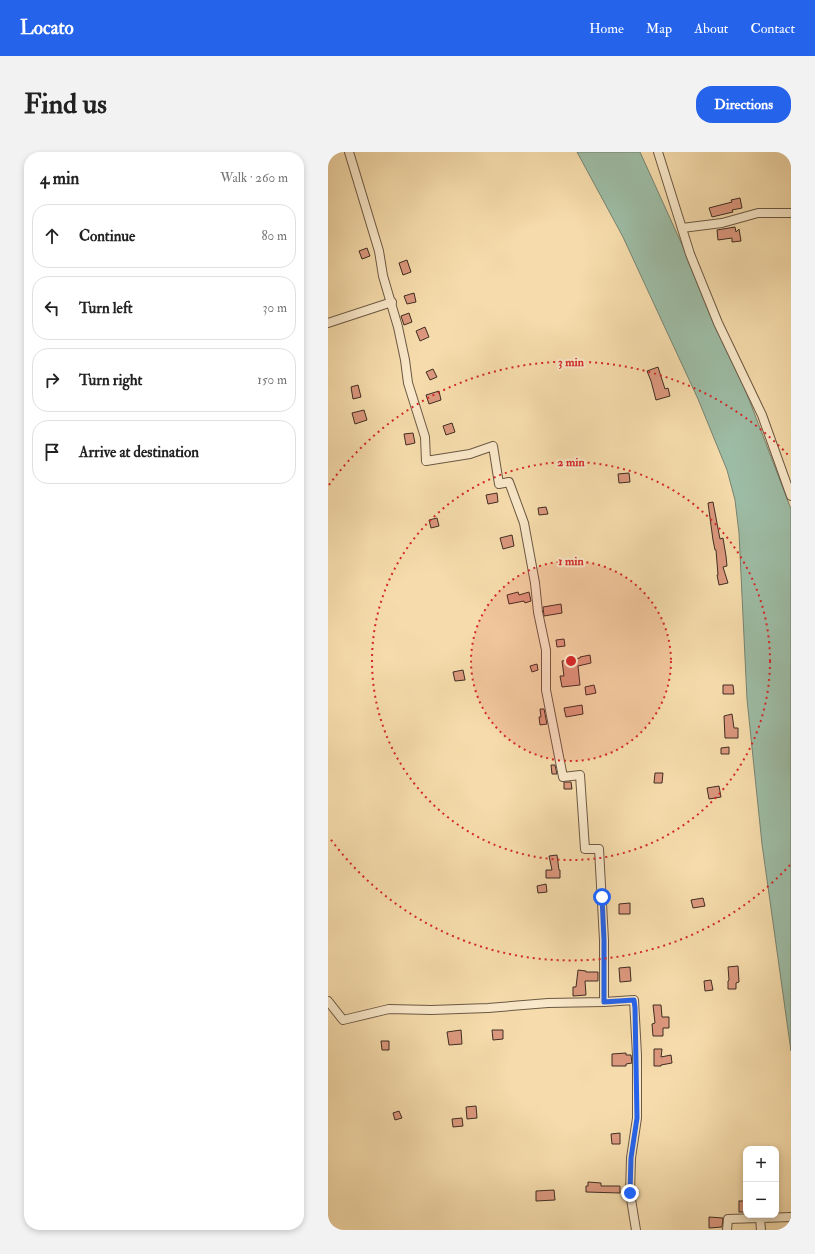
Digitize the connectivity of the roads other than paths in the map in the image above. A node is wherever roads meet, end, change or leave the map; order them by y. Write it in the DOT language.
graph roads {
  1 [pos="349,152"];
  2 [pos="658,152"];
  3 [pos="791,213"];
  4 [pos="682,228"];
  5 [pos="392,302"];
  6 [pos="328,323"];
  7 [pos="791,496"];
  8 [pos="328,1001"];
  9 [pos="604,1002"];
  10 [pos="779,1217"];
  11 [pos="791,1217"];
  12 [pos="743,1218"];
  13 [pos="760,1218"];
  14 [pos="636,1230"];
  15 [pos="728,1230"];
  16 [pos="760,1230"];
  1 -- 5 [label="street"];
  2 -- 4 [label="street"];
  3 -- 4 [label="street"];
  4 -- 7 [label="street"];
  5 -- 6 [label="street"];
  5 -- 9 [label="street"];
  8 -- 9 [label="street"];
  9 -- 14 [label="street"];
  10 -- 11 [label="street"];
  12 -- 15 [label="street"];
  13 -- 16 [label="street"];
}
